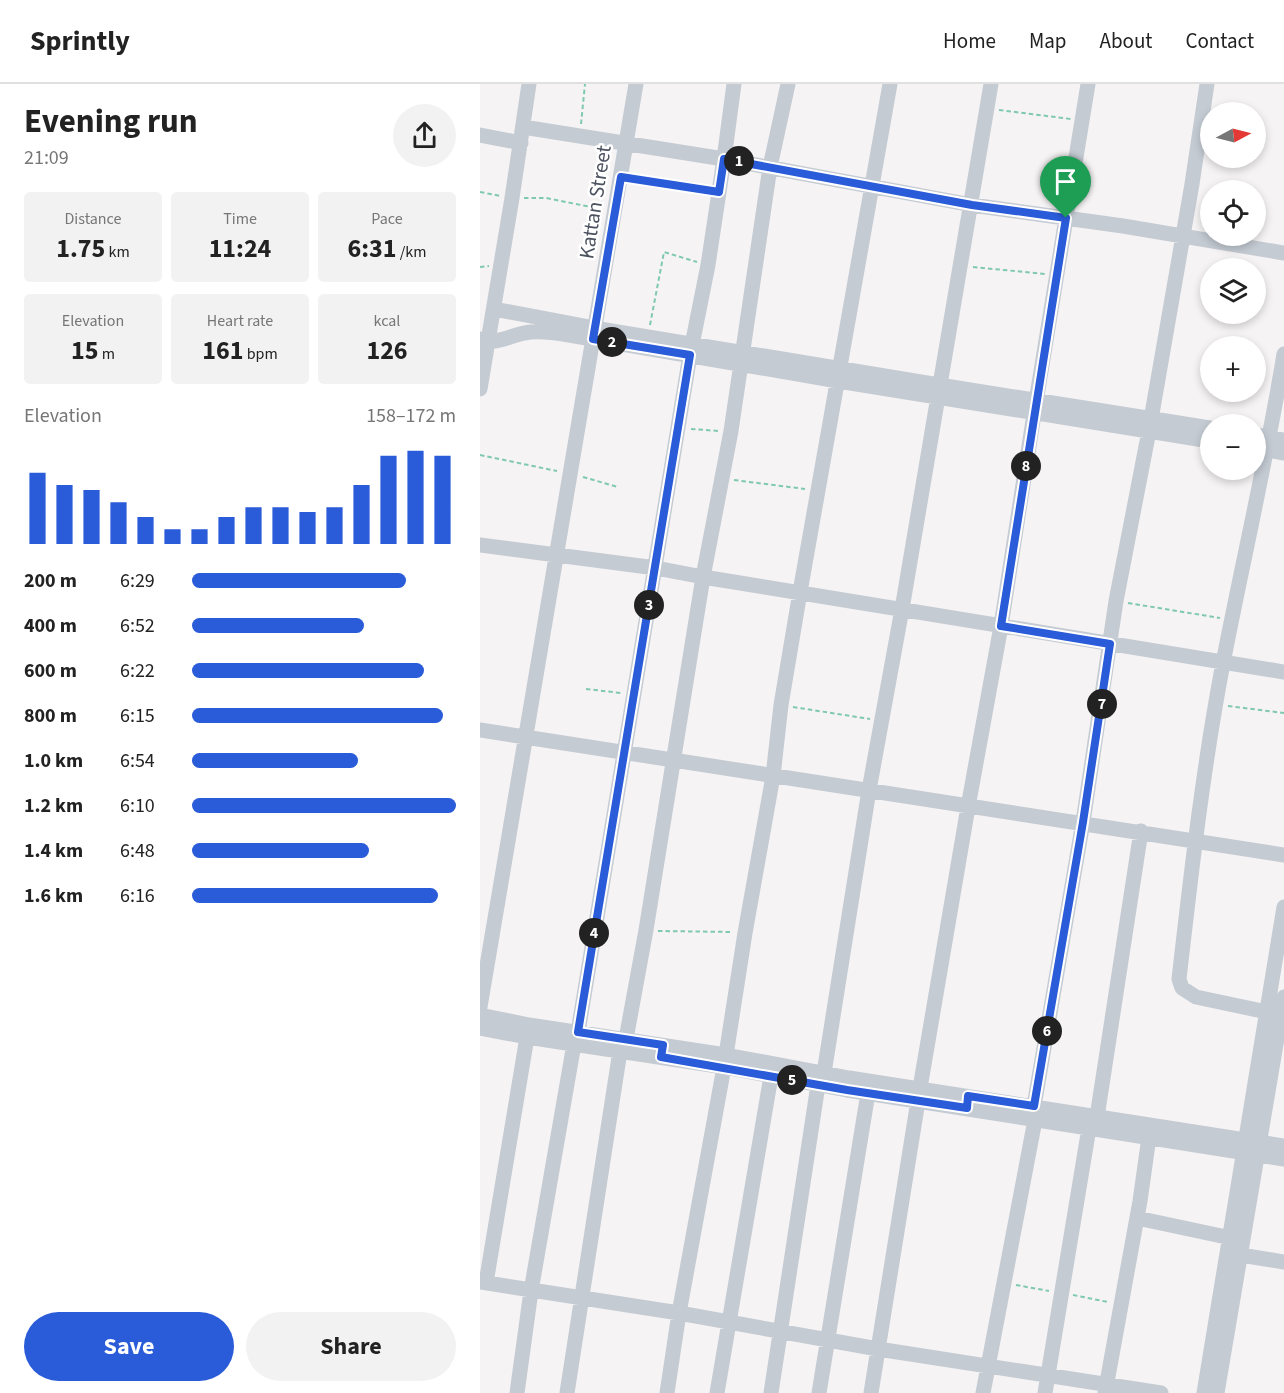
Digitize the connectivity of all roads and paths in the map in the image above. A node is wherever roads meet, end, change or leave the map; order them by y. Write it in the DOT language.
graph roads {
  1 [pos="529,84"];
  2 [pos="585,84"];
  3 [pos="636,84"];
  4 [pos="734,84"];
  5 [pos="788,84"];
  6 [pos="890,84"];
  7 [pos="991,84"];
  8 [pos="1088,84"];
  9 [pos="1207,84"];
  10 [pos="987,108"];
  11 [pos="1083,121"];
  12 [pos="523,127"];
  13 [pos="480,135"];
  14 [pos="580,136"];
  15 [pos="521,142"];
  16 [pos="626,142"];
  17 [pos="724,159"];
  18 [pos="770,167"];
  19 [pos="621,177"];
  20 [pos="872,185"];
  21 [pos="480,192"];
  22 [pos="719,192"];
  23 [pos="512,198"];
  24 [pos="972,205"];
  25 [pos="615,212"];
  26 [pos="1066,218"];
  27 [pos="1183,236"];
  28 [pos="1284,253"];
  29 [pos="708,265"];
  30 [pos="962,266"];
  31 [pos="1057,276"];
  32 [pos="494,309"];
  33 [pos="594,333"];
  34 [pos="648,336"];
  35 [pos="484,340"];
  36 [pos="691,350"];
  37 [pos="1284,354"];
  38 [pos="741,358"];
  39 [pos="839,375"];
  40 [pos="480,389"];
  41 [pos="938,391"];
  42 [pos="1035,407"];
  43 [pos="1150,425"];
  44 [pos="678,428"];
  45 [pos="1200,428"];
  46 [pos="730,431"];
  47 [pos="1200,438"];
  48 [pos="1267,442"];
  49 [pos="1284,453"];
  50 [pos="480,455"];
  51 [pos="569,473"];
  52 [pos="722,478"];
  53 [pos="618,488"];
  54 [pos="818,491"];
  55 [pos="480,545"];
  56 [pos="557,554"];
  57 [pos="656,568"];
  58 [pos="703,577"];
  59 [pos="800,592"];
  60 [pos="1116,601"];
  61 [pos="902,609"];
  62 [pos="1232,620"];
  63 [pos="1001,626"];
  64 [pos="1110,644"];
  65 [pos="1223,662"];
  66 [pos="1284,672"];
  67 [pos="586,689"];
  68 [pos="633,694"];
  69 [pos="781,705"];
  70 [pos="1216,705"];
  71 [pos="1284,712"];
  72 [pos="882,720"];
  73 [pos="480,730"];
  74 [pos="526,737"];
  75 [pos="624,752"];
  76 [pos="674,759"];
  77 [pos="773,776"];
  78 [pos="869,790"];
  79 [pos="968,807"];
  80 [pos="1083,822"];
  81 [pos="1141,831"];
  82 [pos="1195,840"];
  83 [pos="1284,855"];
  84 [pos="1284,907"];
  85 [pos="646,930"];
  86 [pos="745,933"];
  87 [pos="1283,1004"];
  88 [pos="480,1007"];
  89 [pos="1267,1012"];
  90 [pos="480,1015"];
  91 [pos="480,1028"];
  92 [pos="527,1037"];
  93 [pos="576,1038"];
  94 [pos="623,1045"];
  95 [pos="725,1061"];
  96 [pos="771,1076"];
  97 [pos="821,1079"];
  98 [pos="868,1094"];
  99 [pos="919,1095"];
  100 [pos="1035,1113"];
  101 [pos="1093,1123"];
  102 [pos="1149,1137"];
  103 [pos="1284,1146"];
  104 [pos="1251,1147"];
  105 [pos="1284,1159"];
  106 [pos="1137,1218"];
  107 [pos="1231,1238"];
  108 [pos="1241,1256"];
  109 [pos="1284,1262"];
  110 [pos="483,1282"];
  111 [pos="531,1291"];
  112 [pos="582,1299"];
  113 [pos="679,1313"];
  114 [pos="729,1322"];
  115 [pos="781,1331"];
  116 [pos="828,1340"];
  117 [pos="878,1349"];
  118 [pos="988,1366"];
  119 [pos="1048,1375"];
  120 [pos="1106,1389"];
  121 [pos="517,1393"];
  122 [pos="567,1393"];
  123 [pos="667,1393"];
  124 [pos="717,1393"];
  125 [pos="771,1393"];
  126 [pos="819,1393"];
  127 [pos="871,1393"];
  128 [pos="983,1393"];
  129 [pos="1044,1393"];
  130 [pos="1161,1393"];
  131 [pos="1204,1393"];
  132 [pos="1217,1393"];
  1 -- 12 [label="street"];
  2 -- 14 [label="path"];
  3 -- 16 [label="street, Kattan Street"];
  4 -- 17 [label="street"];
  5 -- 18 [label="street"];
  6 -- 20 [label="street"];
  7 -- 10 [label="street"];
  8 -- 11 [label="street"];
  9 -- 27 [label="street"];
  10 -- 11 [label="path"];
  10 -- 24 [label="street"];
  11 -- 26 [label="street"];
  12 -- 14 [label="street"];
  12 -- 15 [label="street"];
  13 -- 15 [label="street"];
  14 -- 16 [label="street"];
  15 -- 23 [label="street"];
  16 -- 17 [label="street"];
  16 -- 19 [label="street, Kattan Street"];
  17 -- 18 [label="street"];
  17 -- 22 [label="street"];
  18 -- 20 [label="street"];
  18 -- 38 [label="street"];
  19 -- 22 [label="path"];
  19 -- 25 [label="street, Kattan Street"];
  20 -- 24 [label="street"];
  20 -- 39 [label="street"];
  21 -- 23 [label="path"];
  22 -- 29 [label="street"];
  23 -- 25 [label="path"];
  23 -- 32 [label="street"];
  24 -- 26 [label="street"];
  24 -- 30 [label="street"];
  25 -- 33 [label="street, Kattan Street"];
  26 -- 27 [label="street"];
  26 -- 31 [label="street"];
  27 -- 28 [label="street"];
  27 -- 43 [label="street"];
  29 -- 34 [label="path"];
  29 -- 36 [label="street"];
  30 -- 31 [label="path"];
  30 -- 41 [label="street"];
  31 -- 42 [label="street"];
  32 -- 33 [label="street"];
  32 -- 35 [label="street"];
  33 -- 34 [label="street"];
  33 -- 35 [label="street"];
  33 -- 36 [label="street"];
  33 -- 51 [label="street, Kattan Street"];
  34 -- 36 [label="street"];
  35 -- 40 [label="street"];
  36 -- 38 [label="street"];
  36 -- 44 [label="street"];
  37 -- 48 [label="street"];
  38 -- 39 [label="street"];
  38 -- 46 [label="street"];
  39 -- 41 [label="street"];
  39 -- 54 [label="street"];
  41 -- 42 [label="street"];
  41 -- 61 [label="street"];
  42 -- 43 [label="street"];
  42 -- 63 [label="street"];
  43 -- 45 [label="street"];
  43 -- 47 [label="street"];
  43 -- 60 [label="street"];
  44 -- 46 [label="path"];
  44 -- 57 [label="street"];
  46 -- 52 [label="street"];
  48 -- 49 [label="street"];
  48 -- 62 [label="street"];
  50 -- 51 [label="path"];
  51 -- 53 [label="path"];
  51 -- 56 [label="street, Kattan Street"];
  52 -- 54 [label="path"];
  52 -- 58 [label="street"];
  54 -- 59 [label="street"];
  55 -- 56 [label="street"];
  56 -- 57 [label="street"];
  56 -- 74 [label="street, Kattan Street"];
  57 -- 58 [label="street"];
  57 -- 68 [label="street"];
  58 -- 59 [label="street"];
  58 -- 76 [label="street"];
  59 -- 61 [label="street"];
  59 -- 69 [label="street"];
  60 -- 62 [label="path"];
  60 -- 64 [label="street"];
  61 -- 63 [label="street"];
  61 -- 72 [label="street"];
  62 -- 65 [label="street"];
  63 -- 64 [label="street"];
  63 -- 79 [label="street"];
  64 -- 65 [label="street"];
  64 -- 80 [label="street"];
  65 -- 66 [label="street"];
  65 -- 70 [label="street"];
  67 -- 68 [label="path"];
  68 -- 75 [label="street"];
  69 -- 72 [label="path"];
  69 -- 77 [label="street"];
  70 -- 71 [label="path"];
  70 -- 82 [label="street"];
  72 -- 78 [label="street"];
  73 -- 74 [label="street"];
  74 -- 75 [label="street"];
  74 -- 88 [label="street, Kattan Street"];
  75 -- 76 [label="street"];
  75 -- 93 [label="street"];
  76 -- 77 [label="street"];
  76 -- 85 [label="street"];
  77 -- 78 [label="street"];
  77 -- 86 [label="street"];
  78 -- 79 [label="street"];
  78 -- 97 [label="street"];
  79 -- 80 [label="street"];
  79 -- 99 [label="street"];
  80 -- 81 [label="street"];
  80 -- 100 [label="street"];
  81 -- 82 [label="street"];
  81 -- 101 [label="street"];
  82 -- 83 [label="street"];
  82 -- 89 [label="street"];
  84 -- 89 [label="street"];
  85 -- 86 [label="path"];
  85 -- 94 [label="street"];
  86 -- 95 [label="street"];
  87 -- 104 [label="street"];
  89 -- 104 [label="street"];
  90 -- 93 [label="street"];
  91 -- 92 [label="street"];
  92 -- 93 [label="street"];
  92 -- 110 [label="street"];
  93 -- 94 [label="street"];
  93 -- 111 [label="street"];
  94 -- 95 [label="street"];
  94 -- 112 [label="street"];
  95 -- 96 [label="street"];
  95 -- 97 [label="street"];
  95 -- 113 [label="street"];
  96 -- 97 [label="street"];
  96 -- 114 [label="street"];
  97 -- 98 [label="street"];
  97 -- 99 [label="street"];
  97 -- 115 [label="street"];
  98 -- 99 [label="street"];
  98 -- 116 [label="street"];
  99 -- 100 [label="street"];
  99 -- 117 [label="street"];
  100 -- 101 [label="street"];
  100 -- 118 [label="street"];
  101 -- 102 [label="street"];
  101 -- 104 [label="street"];
  101 -- 119 [label="street"];
  102 -- 104 [label="street"];
  102 -- 106 [label="street"];
  103 -- 104 [label="street"];
  104 -- 105 [label="street"];
  104 -- 107 [label="street"];
  104 -- 108 [label="street"];
  106 -- 107 [label="street"];
  106 -- 120 [label="street"];
  107 -- 131 [label="street"];
  108 -- 109 [label="street"];
  108 -- 132 [label="street"];
  110 -- 111 [label="street"];
  111 -- 112 [label="street"];
  111 -- 121 [label="street"];
  112 -- 113 [label="street"];
  112 -- 122 [label="street"];
  113 -- 114 [label="street"];
  113 -- 123 [label="street"];
  114 -- 115 [label="street"];
  114 -- 124 [label="street"];
  115 -- 116 [label="street"];
  115 -- 125 [label="street"];
  116 -- 117 [label="street"];
  116 -- 126 [label="street"];
  117 -- 118 [label="street"];
  117 -- 127 [label="street"];
  118 -- 119 [label="street"];
  118 -- 128 [label="street"];
  119 -- 120 [label="street"];
  119 -- 129 [label="street"];
  120 -- 130 [label="street"];
}
